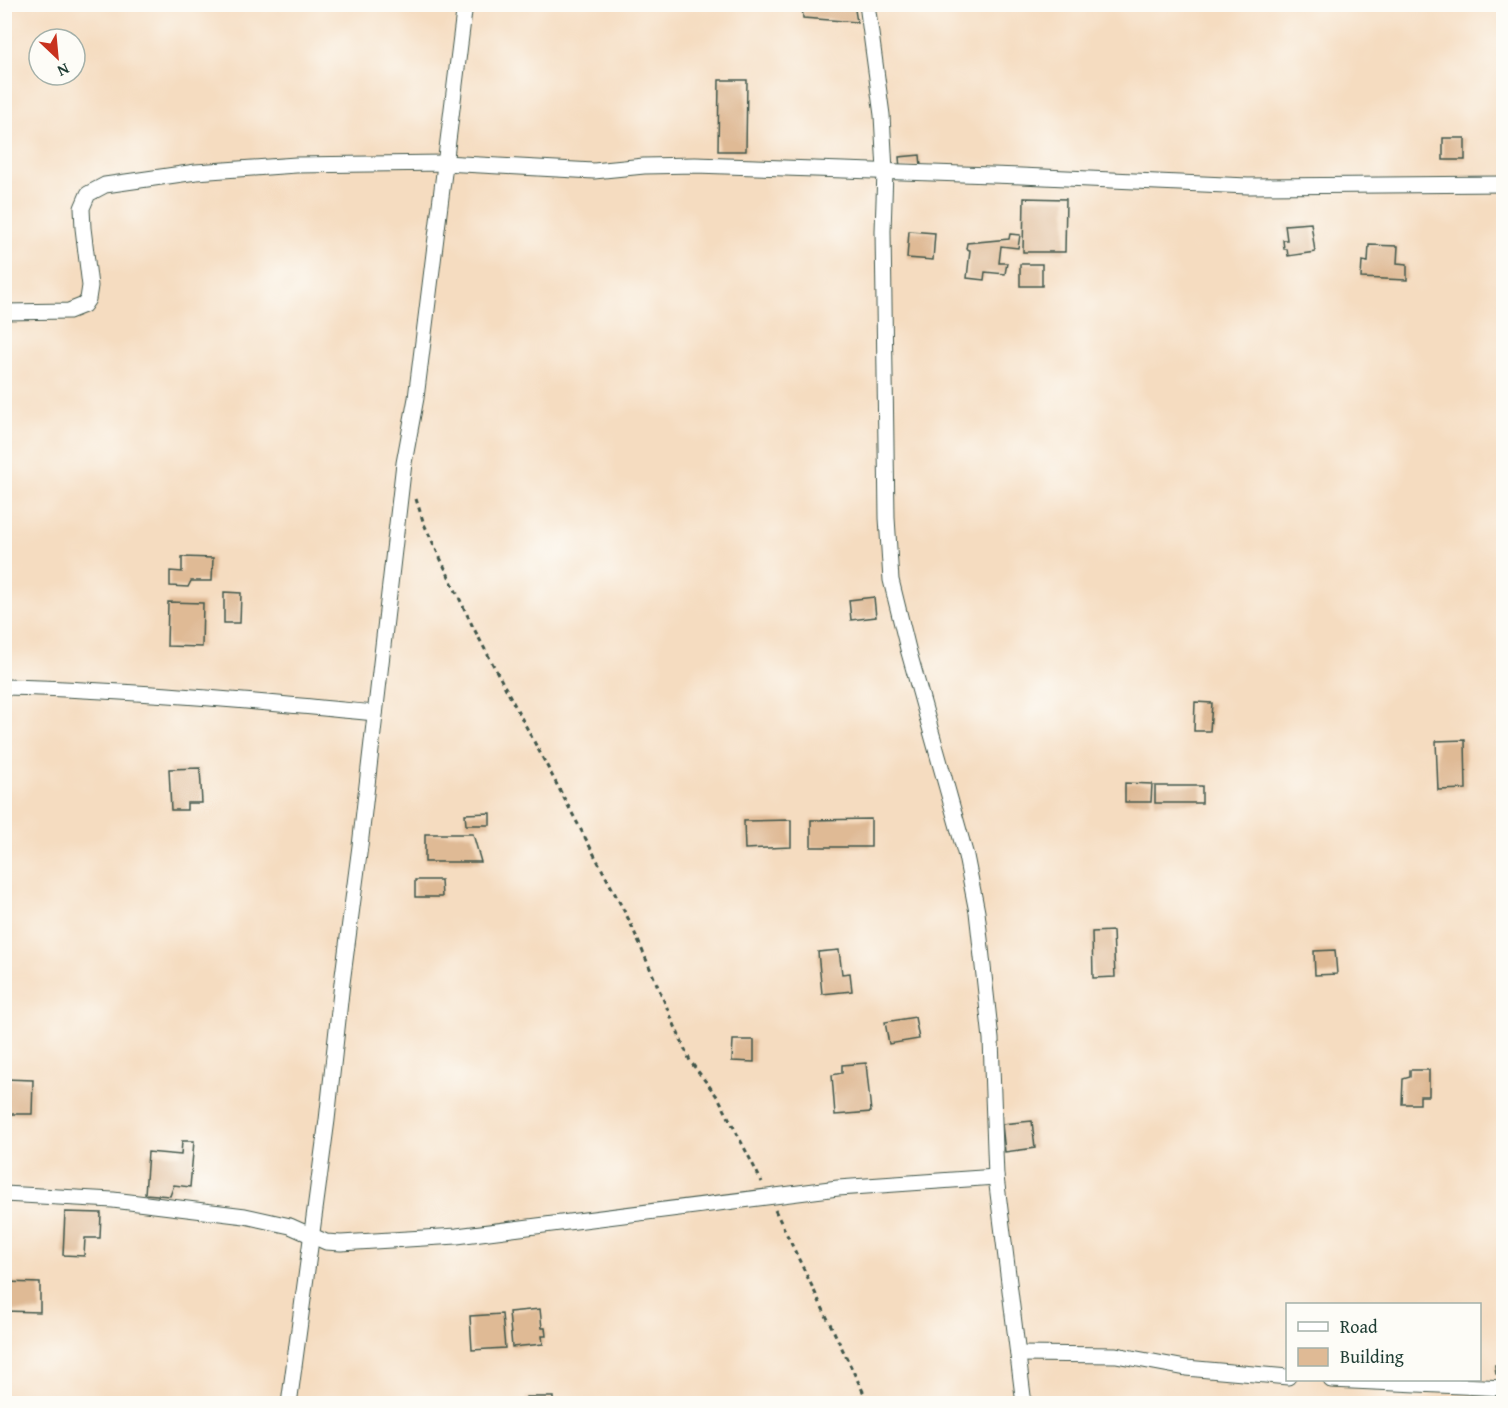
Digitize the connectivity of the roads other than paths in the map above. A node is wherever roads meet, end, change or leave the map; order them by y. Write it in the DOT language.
graph roads {
  1 [pos="465,4"];
  2 [pos="867,4"];
  3 [pos="444,163"];
  4 [pos="885,171"];
  5 [pos="1503,184"];
  6 [pos="4,312"];
  7 [pos="4,687"];
  8 [pos="375,713"];
  9 [pos="996,1177"];
  10 [pos="4,1194"];
  11 [pos="310,1236"];
  12 [pos="1018,1354"];
  13 [pos="1286,1377"];
  14 [pos="1352,1381"];
  15 [pos="1503,1388"];
  16 [pos="289,1404"];
  17 [pos="1024,1404"];
  1 -- 3 [label="street"];
  2 -- 4 [label="street"];
  3 -- 4 [label="street"];
  3 -- 6 [label="street"];
  3 -- 8 [label="street"];
  4 -- 5 [label="street"];
  4 -- 9 [label="street"];
  7 -- 8 [label="street"];
  8 -- 11 [label="street"];
  9 -- 11 [label="street"];
  9 -- 12 [label="street"];
  10 -- 11 [label="street"];
  11 -- 16 [label="street"];
  12 -- 13 [label="street"];
  12 -- 17 [label="street"];
  14 -- 15 [label="street"];
}
